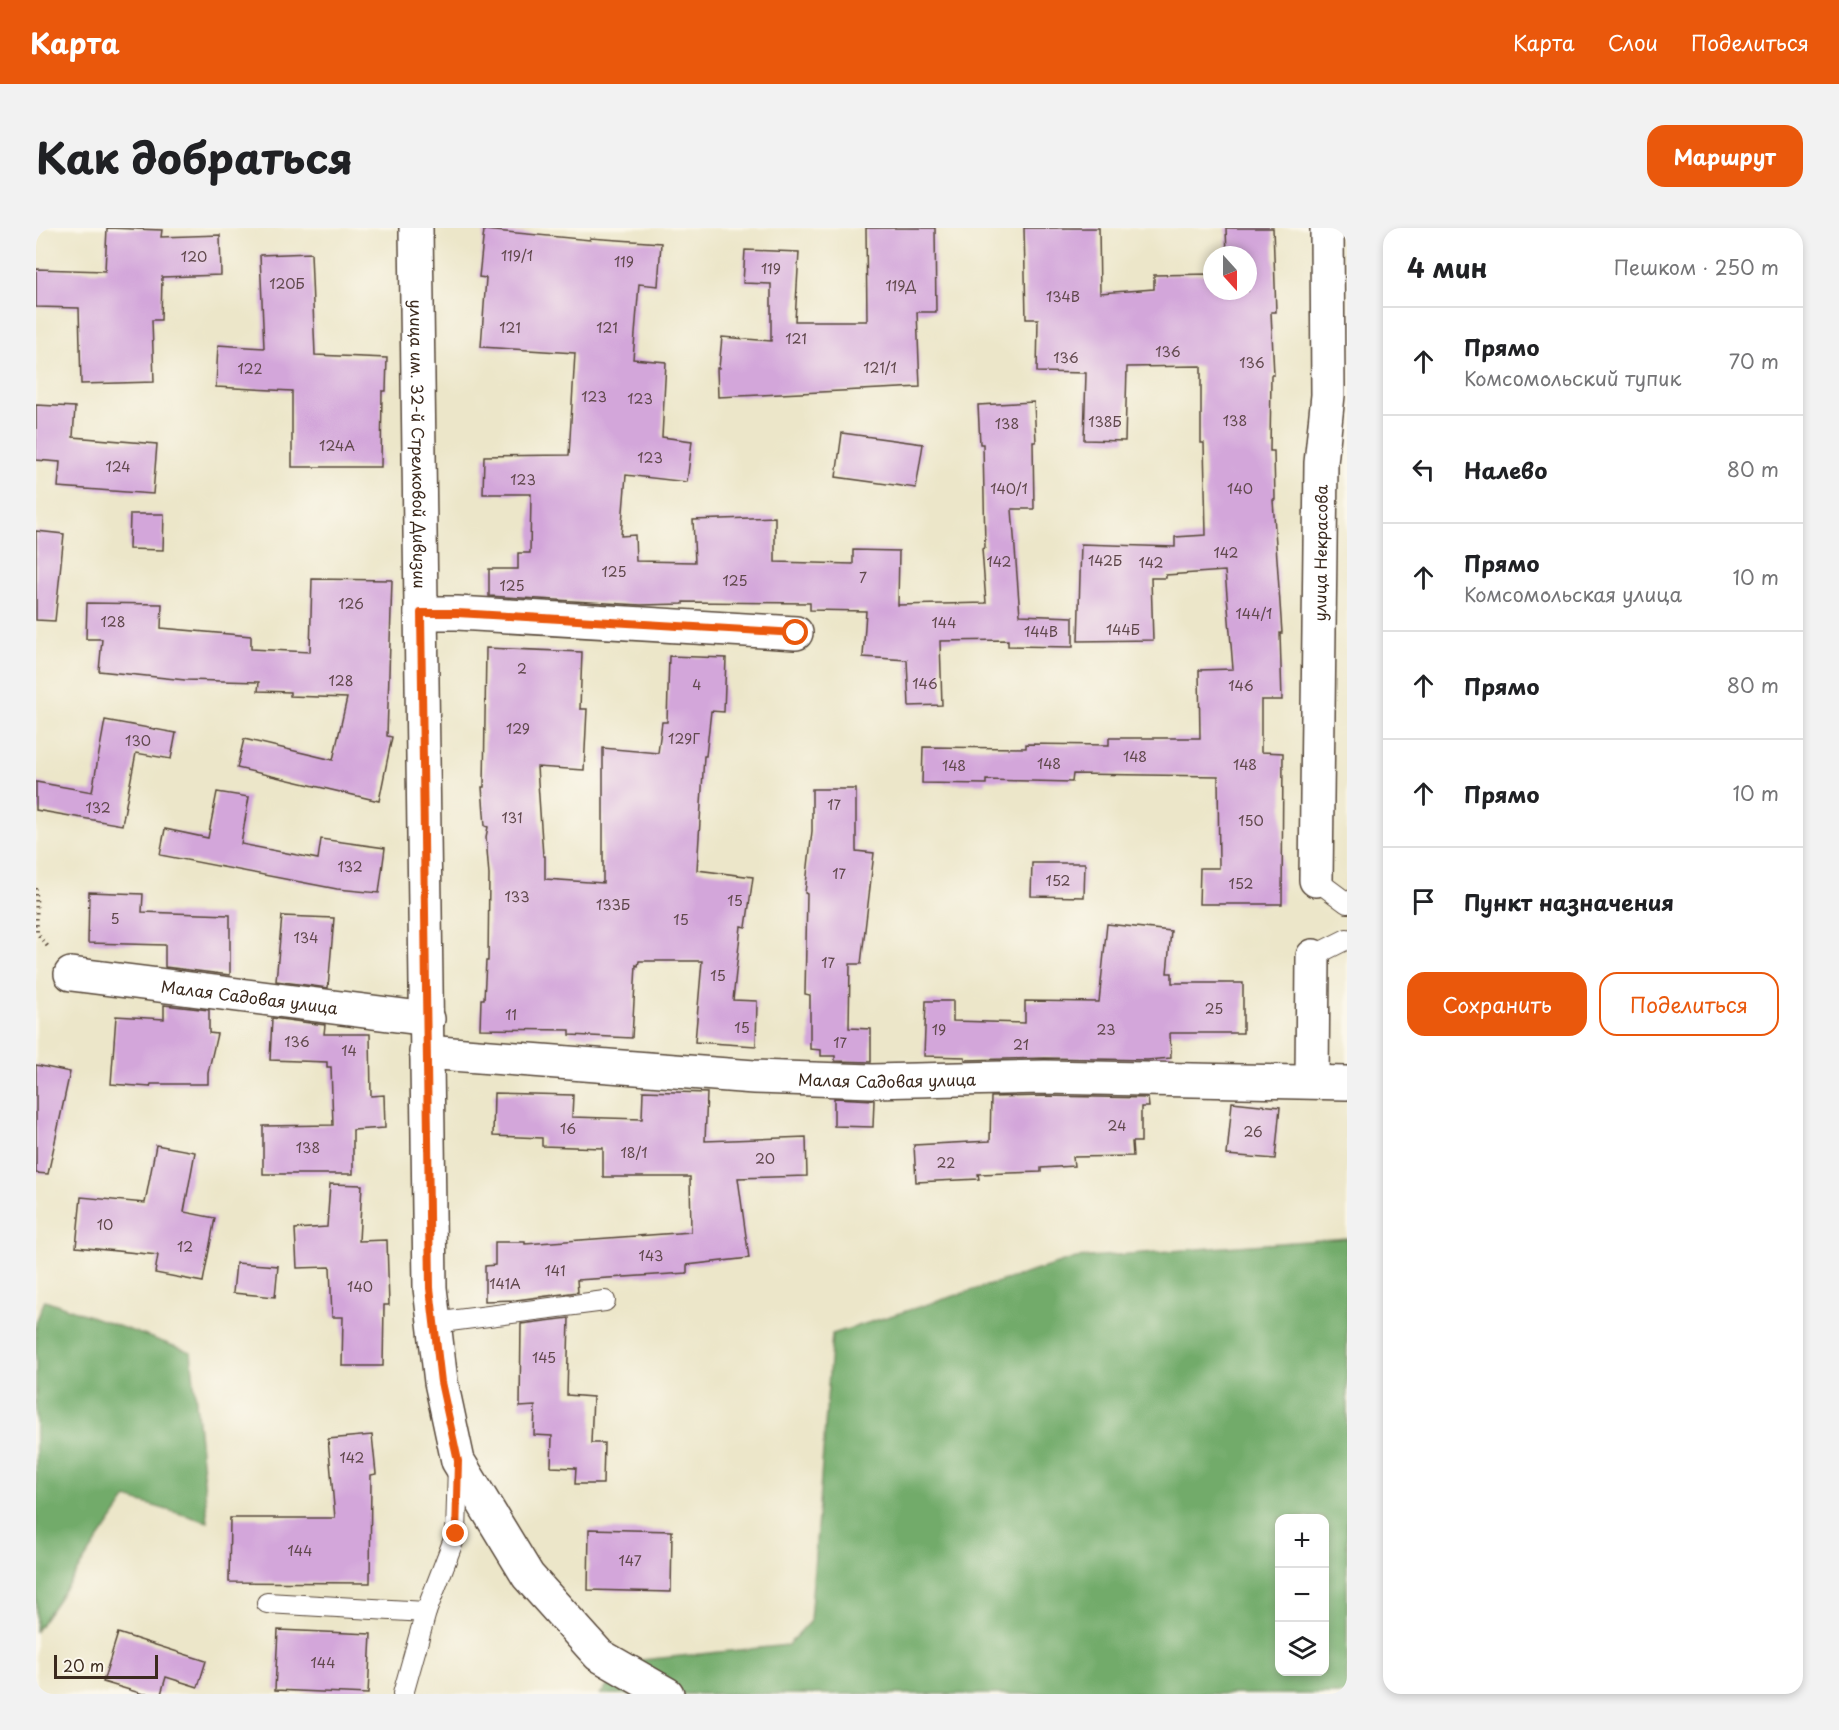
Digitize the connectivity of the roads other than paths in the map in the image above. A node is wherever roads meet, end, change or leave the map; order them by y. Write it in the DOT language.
graph roads {
  1 [pos="416,228"];
  2 [pos="1327,228"];
  3 [pos="1336,427"];
  4 [pos="421,613"];
  5 [pos="796,633"];
  6 [pos="1316,880"];
  7 [pos="1347,903"];
  8 [pos="1347,939"];
  9 [pos="1313,956"];
  10 [pos="71,974"];
  11 [pos="428,1019"];
  12 [pos="426,1052"];
  13 [pos="1312,1081"];
  14 [pos="1347,1083"];
  15 [pos="605,1301"];
  16 [pos="434,1323"];
  17 [pos="458,1461"];
  18 [pos="267,1603"];
  19 [pos="426,1612"];
  20 [pos="403,1694"];
  21 [pos="667,1694"];
  1 -- 4 [label="street, улица им. 32-й Стрелковой Дивизии"];
  2 -- 3 [label="street, улица Некрасова"];
  3 -- 6 [label="street, улица Некрасова"];
  4 -- 5 [label="street"];
  4 -- 11 [label="street, улица им. 32-й Стрелковой Дивизии"];
  6 -- 7 [label="lane"];
  8 -- 9 [label="lane"];
  9 -- 13 [label="street"];
  10 -- 11 [label="street, Малая Садовая улица"];
  11 -- 12 [label="street, улица им. 32-й Стрелковой Дивизии"];
  12 -- 13 [label="street, Малая Садовая улица"];
  12 -- 16 [label="street"];
  13 -- 14 [label="street, Малая Садовая улица"];
  15 -- 16 [label="lane"];
  16 -- 17 [label="street"];
  17 -- 19 [label="lane"];
  17 -- 21 [label="street"];
  18 -- 19 [label="lane"];
  19 -- 20 [label="lane"];
}
